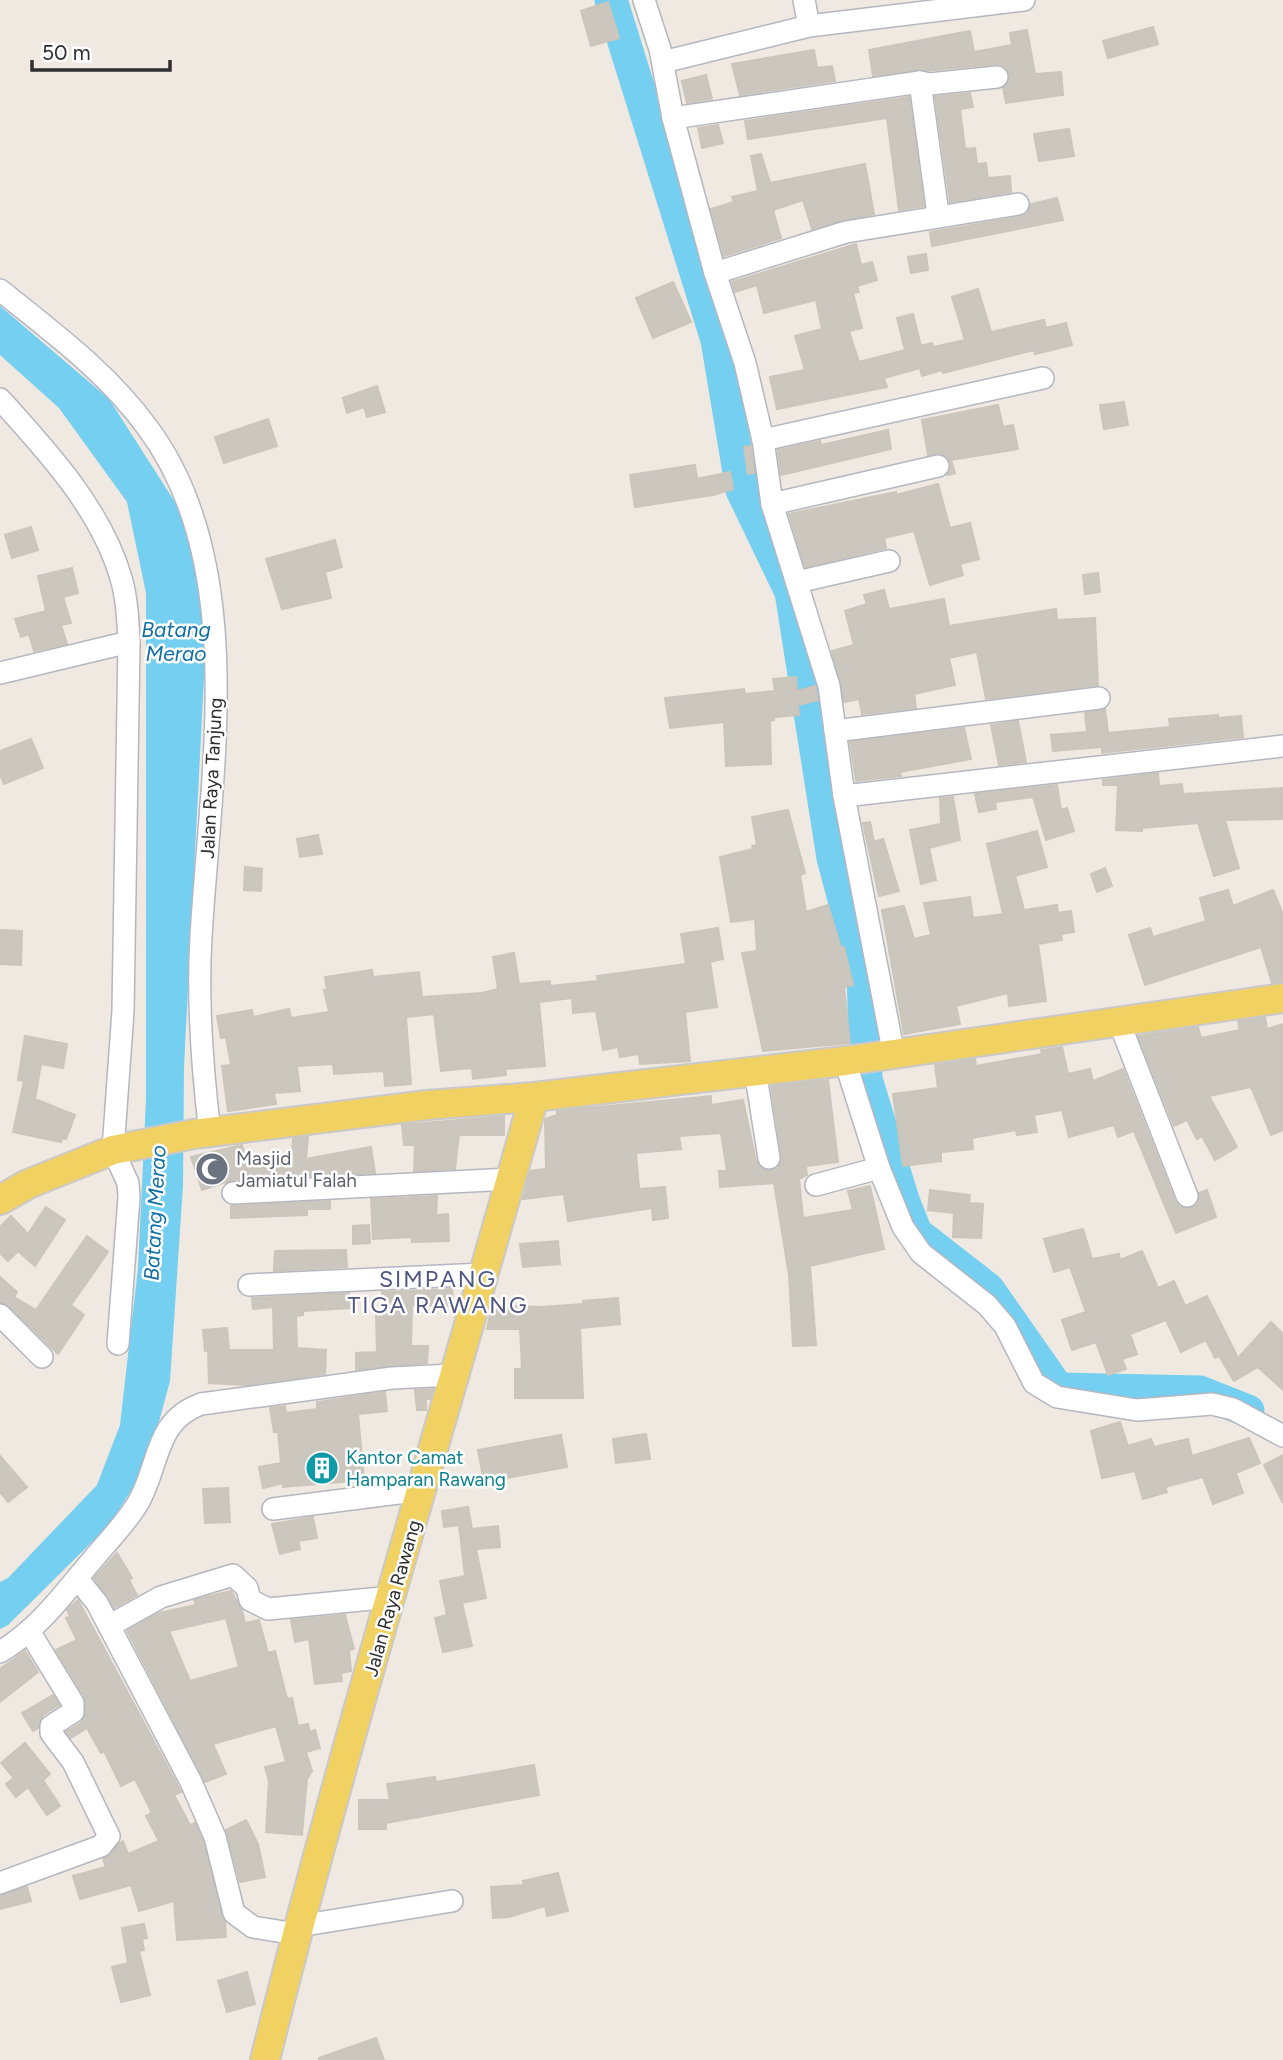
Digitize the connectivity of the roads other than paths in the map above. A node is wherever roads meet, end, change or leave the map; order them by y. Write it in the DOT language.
graph roads {
  1 [pos="644,0"];
  2 [pos="804,0"];
  3 [pos="1024,0"];
  4 [pos="809,26"];
  5 [pos="663,62"];
  6 [pos="997,77"];
  7 [pos="920,82"];
  8 [pos="673,118"];
  9 [pos="1018,204"];
  10 [pos="938,215"];
  11 [pos="715,273"];
  12 [pos="0,290"];
  13 [pos="1043,377"];
  14 [pos="0,399"];
  15 [pos="763,440"];
  16 [pos="938,466"];
  17 [pos="772,504"];
  18 [pos="889,561"];
  19 [pos="797,582"];
  20 [pos="130,642"];
  21 [pos="0,673"];
  22 [pos="1099,698"];
  23 [pos="835,731"];
  24 [pos="1283,746"];
  25 [pos="844,796"];
  26 [pos="1283,998"];
  27 [pos="1119,1022"];
  28 [pos="890,1056"];
  29 [pos="850,1060"];
  30 [pos="755,1070"];
  31 [pos="534,1097"];
  32 [pos="202,1134"];
  33 [pos="121,1148"];
  34 [pos="769,1158"];
  35 [pos="880,1168"];
  36 [pos="511,1179"];
  37 [pos="816,1185"];
  38 [pos="233,1193"];
  39 [pos="1186,1196"];
  40 [pos="0,1200"];
  41 [pos="483,1274"];
  42 [pos="249,1284"];
  43 [pos="0,1315"];
  44 [pos="118,1344"];
  45 [pos="42,1357"];
  46 [pos="452,1375"];
  47 [pos="1283,1436"];
  48 [pos="422,1490"];
  49 [pos="273,1509"];
  50 [pos="77,1578"];
  51 [pos="392,1597"];
  52 [pos="109,1626"];
  53 [pos="29,1632"];
  54 [pos="0,1652"];
  55 [pos="0,1884"];
  56 [pos="452,1901"];
  57 [pos="298,1930"];
  58 [pos="265,2060"];
  1 -- 5 [label="street"];
  2 -- 4 [label="street"];
  3 -- 4 [label="street"];
  4 -- 5 [label="street"];
  5 -- 8 [label="street"];
  6 -- 7 [label="street"];
  7 -- 8 [label="street"];
  7 -- 10 [label="street"];
  8 -- 11 [label="street"];
  9 -- 10 [label="street"];
  10 -- 11 [label="street"];
  11 -- 15 [label="street"];
  12 -- 32 [label="street, Jalan Raya Tanjung"];
  13 -- 15 [label="street"];
  14 -- 20 [label="street"];
  15 -- 17 [label="street"];
  16 -- 17 [label="street"];
  17 -- 19 [label="street"];
  18 -- 19 [label="street"];
  19 -- 23 [label="street"];
  20 -- 21 [label="street"];
  20 -- 33 [label="street"];
  22 -- 23 [label="street"];
  23 -- 25 [label="street"];
  24 -- 25 [label="street"];
  25 -- 28 [label="street"];
  26 -- 27 [label="main road"];
  27 -- 28 [label="main road"];
  27 -- 39 [label="street"];
  28 -- 29 [label="main road"];
  29 -- 30 [label="main road"];
  29 -- 35 [label="street"];
  30 -- 31 [label="main road"];
  30 -- 34 [label="street"];
  31 -- 32 [label="main road"];
  31 -- 36 [label="main road, Jalan Raya Rawang"];
  32 -- 33 [label="main road"];
  33 -- 40 [label="main road"];
  33 -- 44 [label="street"];
  35 -- 37 [label="street"];
  35 -- 47 [label="street"];
  36 -- 38 [label="street"];
  36 -- 41 [label="main road, Jalan Raya Rawang"];
  41 -- 42 [label="street"];
  41 -- 46 [label="main road, Jalan Raya Rawang"];
  43 -- 45 [label="street"];
  46 -- 48 [label="main road, Jalan Raya Rawang"];
  46 -- 50 [label="street"];
  48 -- 49 [label="street"];
  48 -- 51 [label="main road, Jalan Raya Rawang"];
  50 -- 52 [label="street"];
  50 -- 53 [label="street"];
  51 -- 52 [label="street"];
  51 -- 57 [label="main road, Jalan Raya Rawang"];
  52 -- 57 [label="street"];
  53 -- 54 [label="street"];
  53 -- 55 [label="street"];
  56 -- 57 [label="street"];
  57 -- 58 [label="main road, Jalan Raya Rawang"];
}
